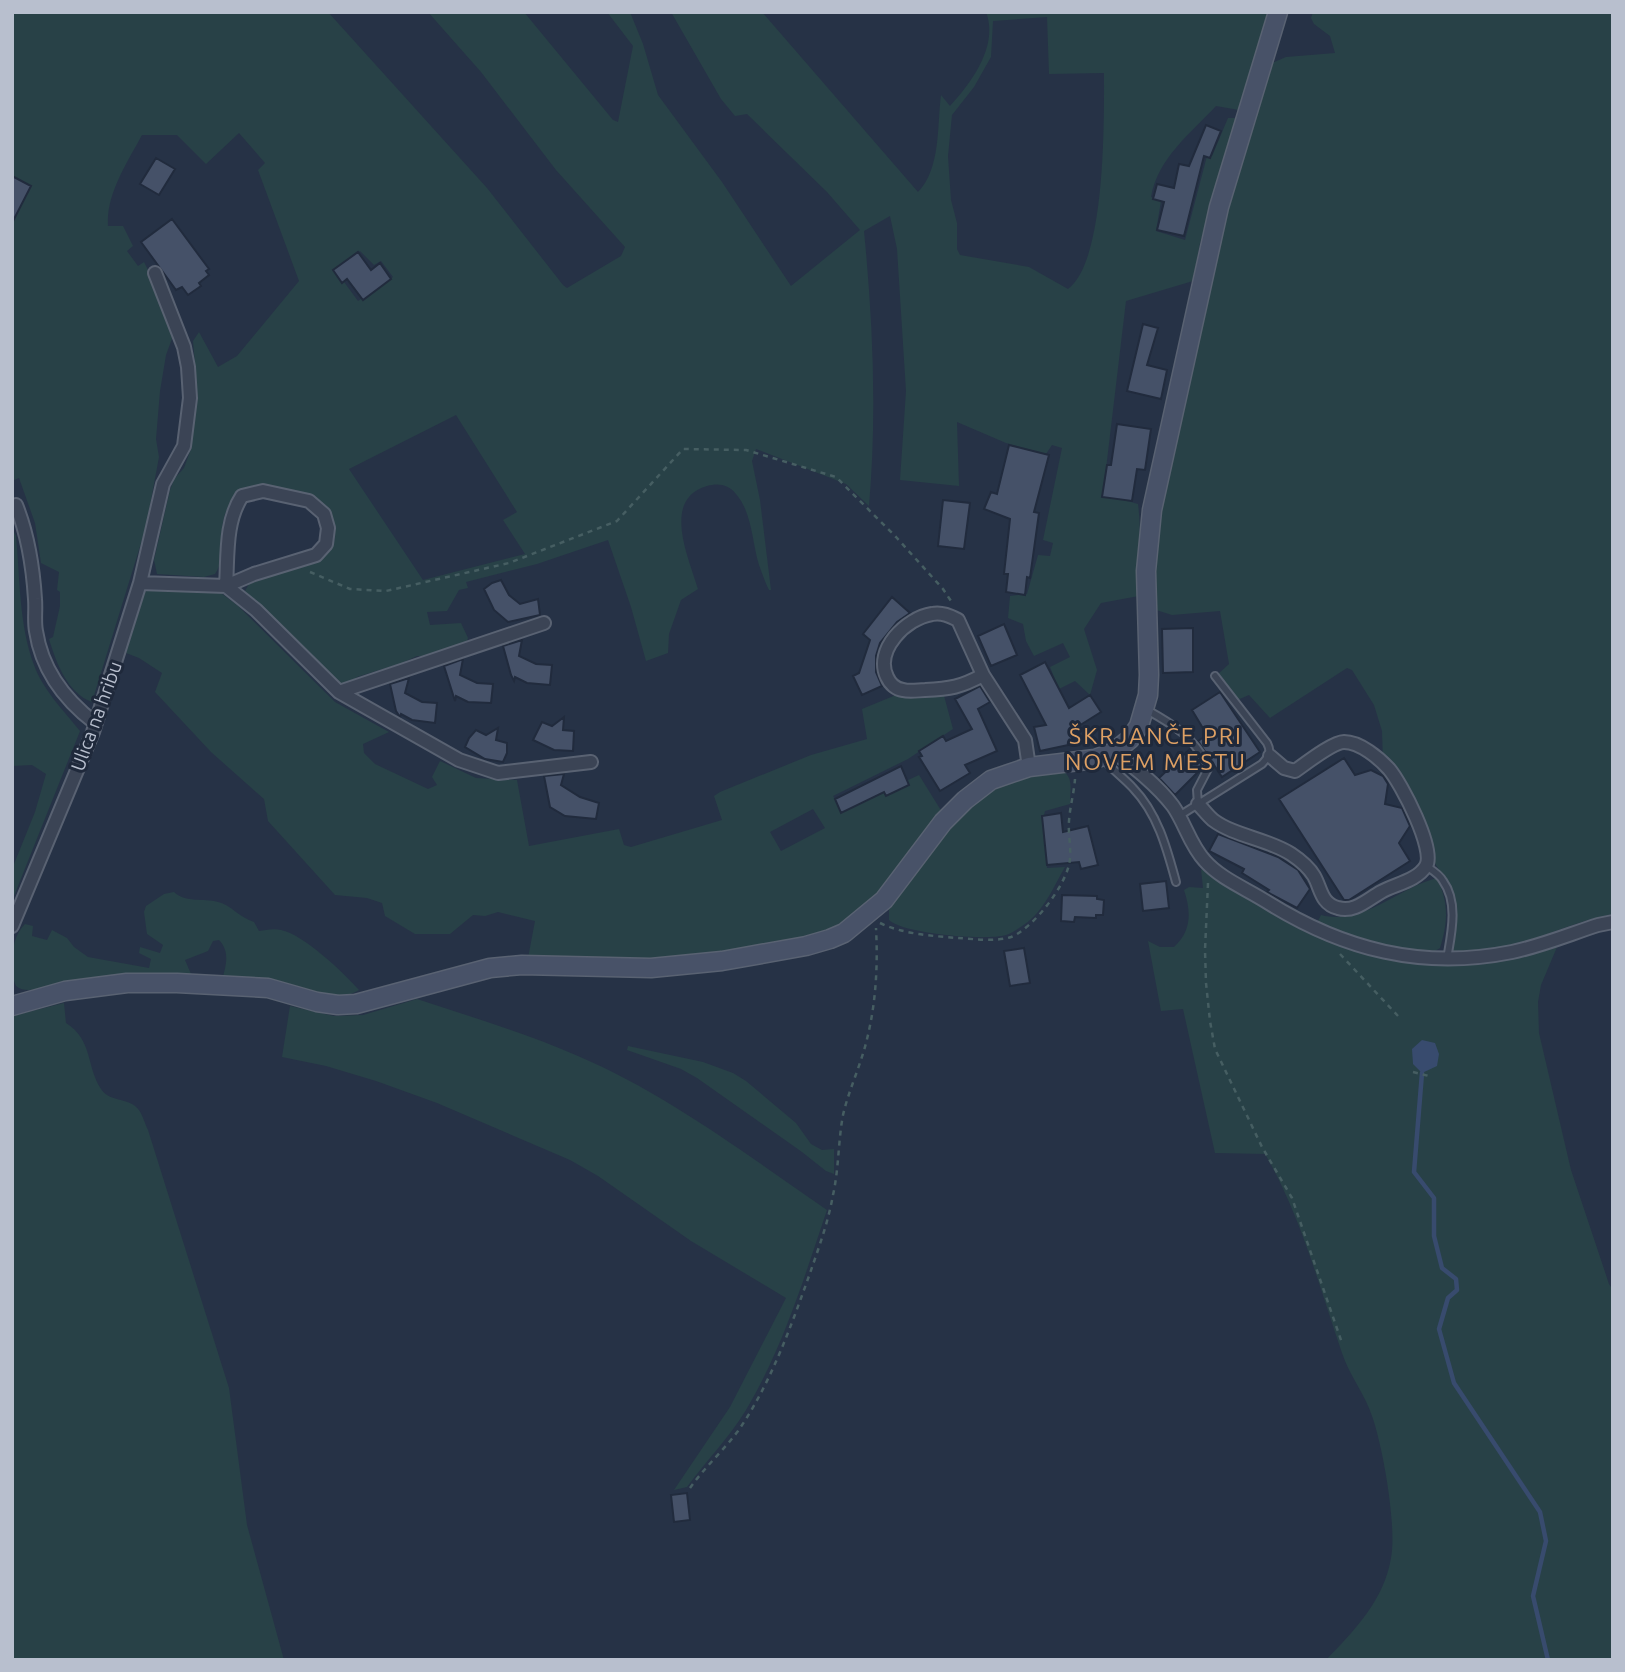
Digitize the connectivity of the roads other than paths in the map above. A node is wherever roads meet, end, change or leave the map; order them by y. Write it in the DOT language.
graph roads {
  1 [pos="1278,12"];
  2 [pos="155,273"];
  3 [pos="16,505"];
  4 [pos="140,583"];
  5 [pos="226,586"];
  6 [pos="544,623"];
  7 [pos="983,675"];
  8 [pos="1215,676"];
  9 [pos="339,692"];
  10 [pos="1145,710"];
  11 [pos="95,723"];
  12 [pos="1107,754"];
  13 [pos="1270,756"];
  14 [pos="591,762"];
  15 [pos="1029,767"];
  16 [pos="1198,804"];
  17 [pos="1179,816"];
  18 [pos="1426,866"];
  19 [pos="1176,882"];
  20 [pos="1613,922"];
  21 [pos="12,926"];
  22 [pos="1447,959"];
  23 [pos="12,1006"];
  1 -- 10 [label="street"];
  2 -- 4 [label="street, Ulica na hribu"];
  3 -- 11 [label="street"];
  4 -- 5 [label="street"];
  4 -- 11 [label="street, Ulica na hribu"];
  5 -- 5 [label="street"];
  5 -- 9 [label="street"];
  6 -- 9 [label="street"];
  7 -- 7 [label="street"];
  7 -- 15 [label="street"];
  8 -- 13 [label="lane"];
  9 -- 14 [label="street"];
  10 -- 12 [label="street"];
  10 -- 16 [label="lane"];
  11 -- 21 [label="street, Ulica na hribu"];
  12 -- 15 [label="street"];
  12 -- 17 [label="street"];
  12 -- 19 [label="lane"];
  13 -- 16 [label="lane"];
  13 -- 18 [label="street"];
  15 -- 23 [label="street"];
  16 -- 17 [label="lane"];
  16 -- 18 [label="street"];
  17 -- 22 [label="street"];
  18 -- 22 [label="lane"];
  20 -- 22 [label="street"];
}
